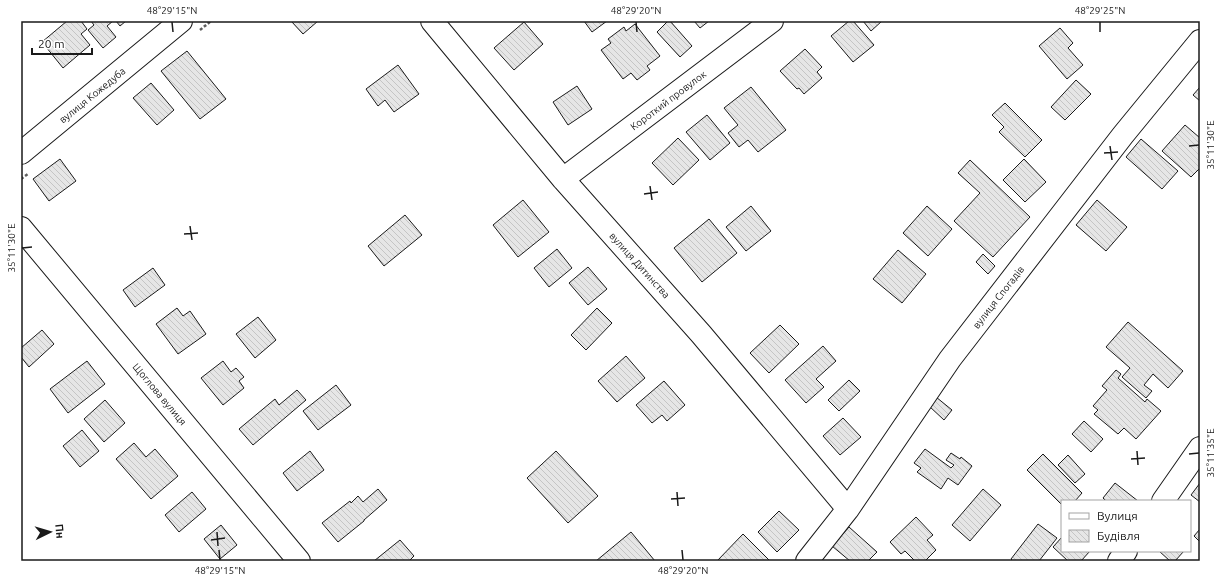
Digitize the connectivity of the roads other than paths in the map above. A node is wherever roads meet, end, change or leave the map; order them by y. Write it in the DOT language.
graph roads {
  1 [pos="181,21"];
  2 [pos="432,21"];
  3 [pos="772,21"];
  4 [pos="1200,41"];
  5 [pos="21,153"];
  6 [pos="563,179"];
  7 [pos="21,228"];
  8 [pos="1200,448"];
  9 [pos="1164,500"];
  10 [pos="848,509"];
  11 [pos="1125,552"];
  12 [pos="299,561"];
  13 [pos="807,561"];
  14 [pos="1119,561"];
  1 -- 5 [label="street, вулиця Кожедуба"];
  2 -- 6 [label="street, вулиця Дитинства"];
  3 -- 6 [label="street, Короткий провулок"];
  4 -- 10 [label="street, вулиця Спогадів"];
  6 -- 10 [label="street, вулиця Дитинства"];
  7 -- 12 [label="street, Щоглова вулиця"];
  8 -- 9 [label="street"];
  10 -- 13 [label="street, вулиця Спогадів"];
  11 -- 14 [label="street"];
}
